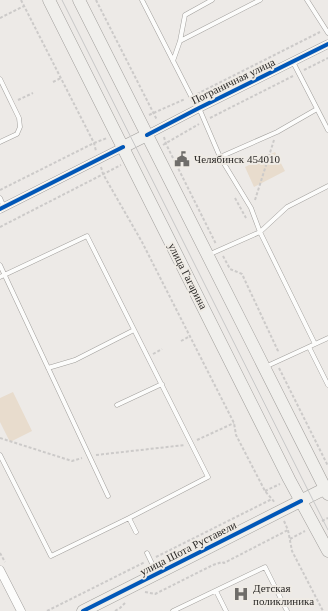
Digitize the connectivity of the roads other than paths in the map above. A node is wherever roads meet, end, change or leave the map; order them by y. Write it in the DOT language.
graph roads {
  1 [pos="49,0"];
  2 [pos="78,0"];
  3 [pos="142,0"];
  4 [pos="212,0"];
  5 [pos="260,0"];
  6 [pos="308,0"];
  7 [pos="327,31"];
  8 [pos="180,41"];
  9 [pos="328,44"];
  10 [pos="173,62"];
  11 [pos="292,62"];
  12 [pos="0,80"];
  13 [pos="199,108"];
  14 [pos="317,109"];
  15 [pos="328,130"];
  16 [pos="147,135"];
  17 [pos="0,142"];
  18 [pos="123,147"];
  19 [pos="220,156"];
  20 [pos="328,186"];
  21 [pos="0,198"];
  22 [pos="2,208"];
  23 [pos="260,232"];
  24 [pos="207,256"];
  25 [pos="0,264"];
  26 [pos="5,275"];
  27 [pos="0,277"];
  28 [pos="134,330"];
  29 [pos="328,338"];
  30 [pos="316,344"];
  31 [pos="309,347"];
  32 [pos="263,367"];
  33 [pos="48,368"];
  34 [pos="162,384"];
  35 [pos="328,385"];
  36 [pos="117,405"];
  37 [pos="0,455"];
  38 [pos="327,490"];
  39 [pos="108,496"];
  40 [pos="301,501"];
  41 [pos="129,518"];
  42 [pos="136,532"];
  43 [pos="328,551"];
  44 [pos="147,553"];
  45 [pos="0,570"];
  46 [pos="157,574"];
  47 [pos="216,591"];
  48 [pos="21,611"];
  49 [pos="83,611"];
  50 [pos="173,611"];
  51 [pos="226,611"];
  52 [pos="287,611"];
  1 -- 18 [label="main road, улица Гагарина"];
  2 -- 16 [label="main road"];
  3 -- 10 [label="lane"];
  4 -- 8 [label="lane"];
  5 -- 8 [label="lane"];
  6 -- 7 [label="lane"];
  8 -- 10 [label="lane"];
  9 -- 11 [label="street, Пограничная улица"];
  10 -- 13 [label="lane"];
  11 -- 13 [label="street, Пограничная улица"];
  11 -- 14 [label="lane"];
  12 -- 17 [label="lane"];
  13 -- 16 [label="street, Пограничная улица"];
  13 -- 19 [label="lane"];
  14 -- 15 [label="lane"];
  14 -- 19 [label="lane"];
  16 -- 18 [label="main road, Пограничная улица"];
  16 -- 24 [label="main road"];
  18 -- 22 [label="street, Пограничная улица"];
  18 -- 40 [label="main road, улица Гагарина"];
  19 -- 23 [label="lane"];
  20 -- 23 [label="lane"];
  21 -- 22 [label="lane"];
  23 -- 24 [label="lane"];
  23 -- 30 [label="lane"];
  24 -- 32 [label="main road"];
  25 -- 26 [label="lane"];
  26 -- 27 [label="lane"];
  26 -- 28 [label="lane"];
  26 -- 33 [label="lane"];
  28 -- 33 [label="lane"];
  28 -- 34 [label="lane"];
  29 -- 30 [label="lane"];
  30 -- 31 [label="lane"];
  31 -- 32 [label="lane"];
  31 -- 35 [label="lane"];
  32 -- 38 [label="main road"];
  33 -- 39 [label="lane"];
  34 -- 36 [label="lane"];
  34 -- 41 [label="lane"];
  37 -- 41 [label="lane"];
  38 -- 40 [label="main road, улица Шота Руставели"];
  40 -- 43 [label="main road, улица Гагарина"];
  40 -- 46 [label="main road, улица Шота Руставели"];
  41 -- 42 [label="lane"];
  44 -- 46 [label="lane"];
  45 -- 48 [label="street"];
  46 -- 49 [label="main road, улица Шота Руставели"];
  47 -- 50 [label="lane"];
  47 -- 51 [label="lane"];
  47 -- 52 [label="lane"];
}
